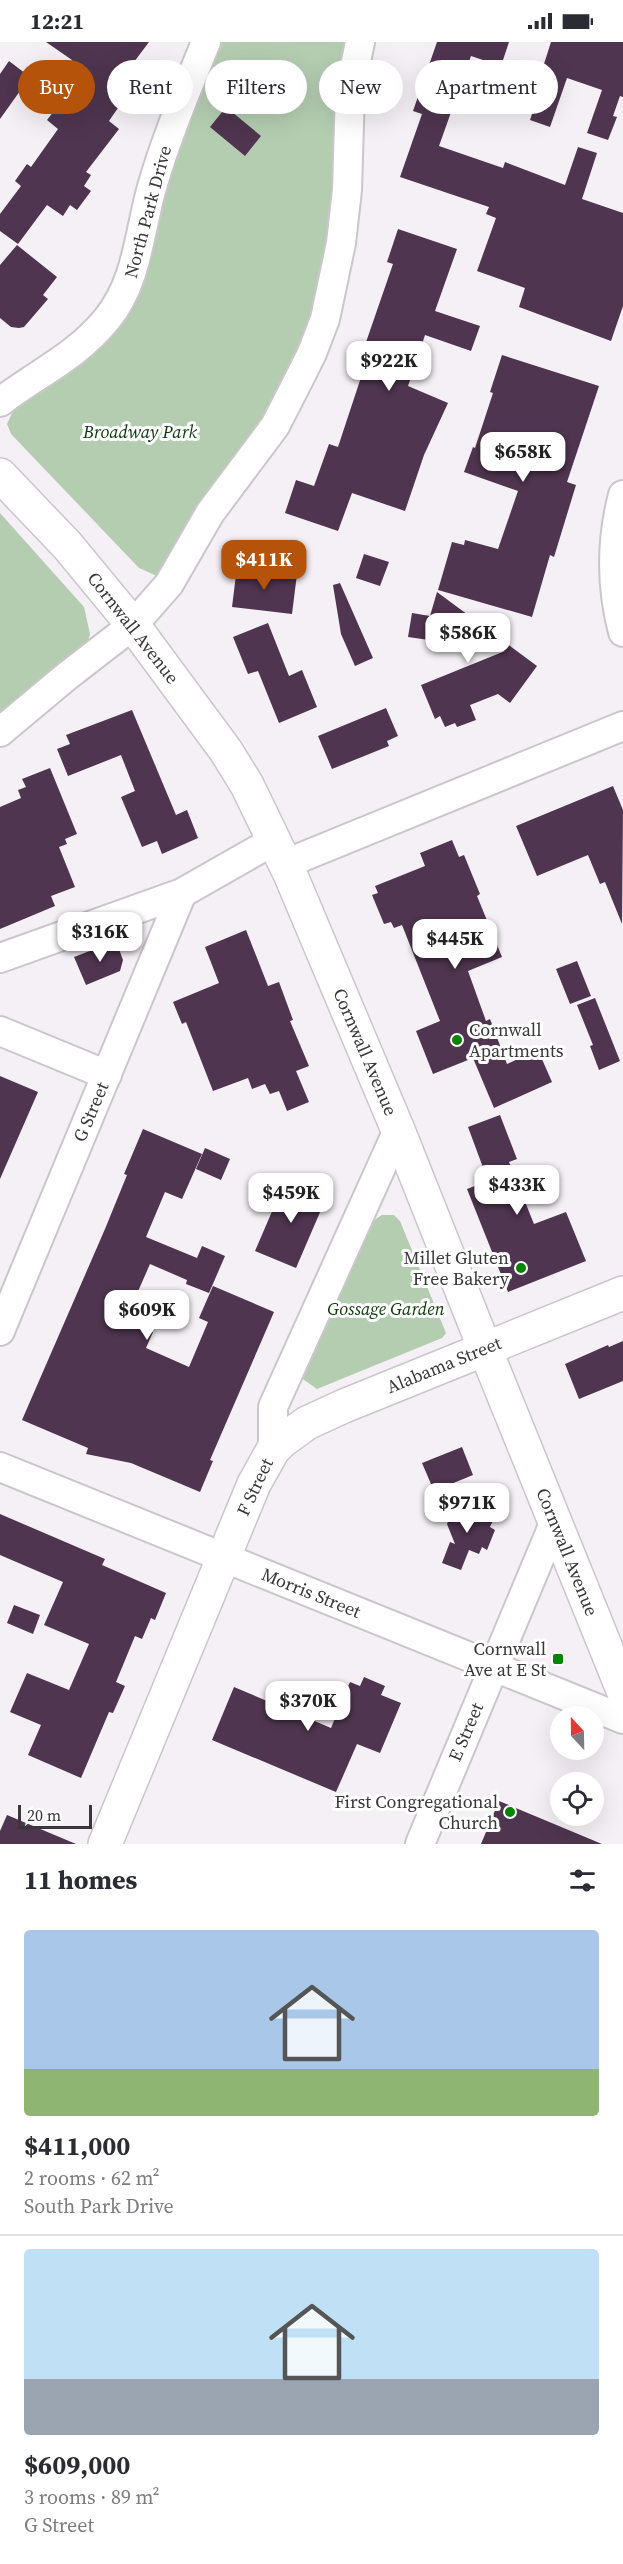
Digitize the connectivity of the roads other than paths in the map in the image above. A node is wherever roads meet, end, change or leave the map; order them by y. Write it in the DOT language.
graph roads {
  1 [pos="206,42"];
  2 [pos="360,42"];
  3 [pos="0,402"];
  4 [pos="0,475"];
  5 [pos="623,495"];
  6 [pos="133,625"];
  7 [pos="623,632"];
  8 [pos="623,726"];
  9 [pos="0,732"];
  10 [pos="280,852"];
  11 [pos="182,893"];
  12 [pos="0,957"];
  13 [pos="0,1031"];
  14 [pos="106,1075"];
  15 [pos="398,1130"];
  16 [pos="623,1293"];
  17 [pos="0,1331"];
  18 [pos="485,1349"];
  19 [pos="273,1450"];
  20 [pos="0,1467"];
  21 [pos="555,1521"];
  22 [pos="224,1558"];
  23 [pos="494,1667"];
  24 [pos="623,1690"];
  25 [pos="623,1719"];
  26 [pos="105,1844"];
  27 [pos="420,1844"];
  1 -- 3 [label="street, North Park Drive"];
  2 -- 6 [label="street"];
  4 -- 6 [label="main road, Cornwall Avenue"];
  5 -- 7 [label="street"];
  6 -- 9 [label="street"];
  6 -- 10 [label="main road, Cornwall Avenue"];
  8 -- 10 [label="street"];
  10 -- 11 [label="street"];
  10 -- 15 [label="main road, Cornwall Avenue"];
  11 -- 12 [label="street"];
  11 -- 14 [label="street, G Street"];
  13 -- 14 [label="street"];
  14 -- 17 [label="street, G Street"];
  15 -- 18 [label="main road, Cornwall Avenue"];
  15 -- 19 [label="street, F Street"];
  16 -- 18 [label="main road, Alabama Street"];
  18 -- 19 [label="main road, Alabama Street"];
  18 -- 21 [label="main road, Cornwall Avenue"];
  19 -- 22 [label="main road, F Street"];
  20 -- 22 [label="street, Morris Street"];
  21 -- 23 [label="street, E Street"];
  21 -- 24 [label="main road, Cornwall Avenue"];
  22 -- 23 [label="street, Morris Street"];
  22 -- 26 [label="main road, F Street"];
  23 -- 25 [label="street, Morris Street"];
  23 -- 27 [label="street, E Street"];
}
